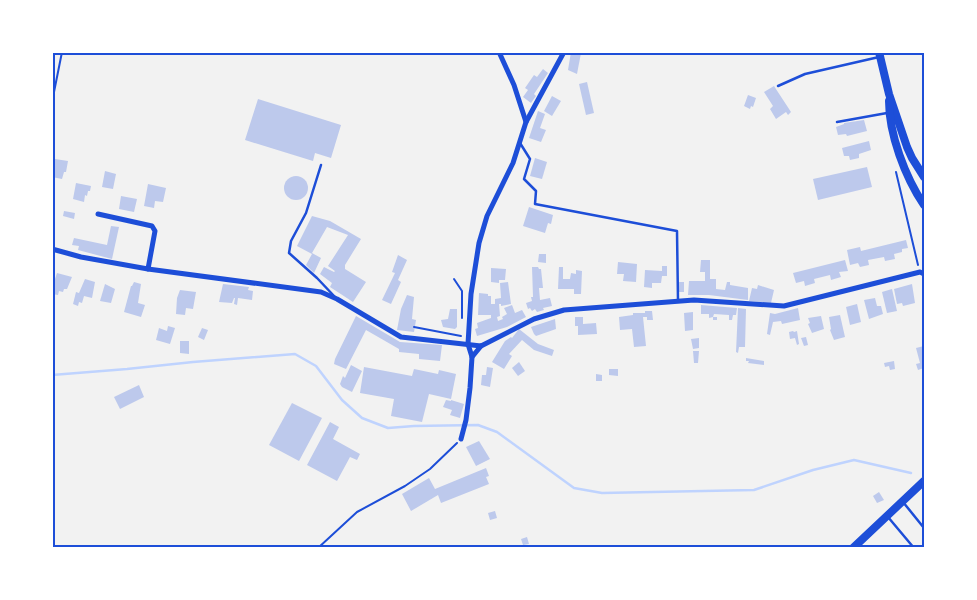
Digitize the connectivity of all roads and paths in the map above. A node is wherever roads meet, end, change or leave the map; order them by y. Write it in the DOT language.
graph roads {
  1 [pos="62,52"];
  2 [pos="499,52"];
  3 [pos="564,52"];
  4 [pos="880,55"];
  5 [pos="778,86"];
  6 [pos="889,94"];
  7 [pos="52,102"];
  8 [pos="889,113"];
  9 [pos="526,122"];
  10 [pos="837,122"];
  11 [pos="520,144"];
  12 [pos="912,158"];
  13 [pos="898,163"];
  14 [pos="321,165"];
  15 [pos="924,178"];
  16 [pos="924,205"];
  17 [pos="98,214"];
  18 [pos="52,249"];
  19 [pos="148,269"];
  20 [pos="922,273"];
  21 [pos="454,279"];
  22 [pos="337,299"];
  23 [pos="678,301"];
  24 [pos="462,318"];
  25 [pos="414,327"];
  26 [pos="456,335"];
  27 [pos="461,336"];
  28 [pos="465,343"];
  29 [pos="481,346"];
  30 [pos="472,357"];
  31 [pos="460,439"];
  32 [pos="924,481"];
  33 [pos="902,502"];
  34 [pos="887,516"];
  35 [pos="924,528"];
  36 [pos="318,548"];
  37 [pos="853,548"];
  38 [pos="914,548"];
  1 -- 7 [label="path"];
  2 -- 9 [label="street"];
  3 -- 9 [label="street"];
  4 -- 5 [label="lane"];
  4 -- 6 [label="main road"];
  6 -- 8 [label="main road"];
  6 -- 12 [label="main road"];
  8 -- 10 [label="lane"];
  8 -- 13 [label="main road"];
  9 -- 11 [label="street"];
  11 -- 23 [label="lane"];
  11 -- 28 [label="street"];
  12 -- 13 [label="lane"];
  12 -- 15 [label="main road"];
  13 -- 16 [label="main road"];
  13 -- 20 [label="path"];
  14 -- 22 [label="lane"];
  17 -- 19 [label="street"];
  18 -- 19 [label="street"];
  19 -- 22 [label="street"];
  20 -- 23 [label="street"];
  21 -- 24 [label="path"];
  22 -- 28 [label="street"];
  23 -- 29 [label="street"];
  25 -- 26 [label="path"];
  27 -- 28 [label="path"];
  28 -- 29 [label="street"];
  28 -- 30 [label="street"];
  29 -- 30 [label="street"];
  30 -- 31 [label="street"];
  31 -- 36 [label="path"];
  32 -- 33 [label="main road"];
  33 -- 34 [label="main road"];
  33 -- 35 [label="lane"];
  34 -- 37 [label="main road"];
  34 -- 38 [label="lane"];
}
